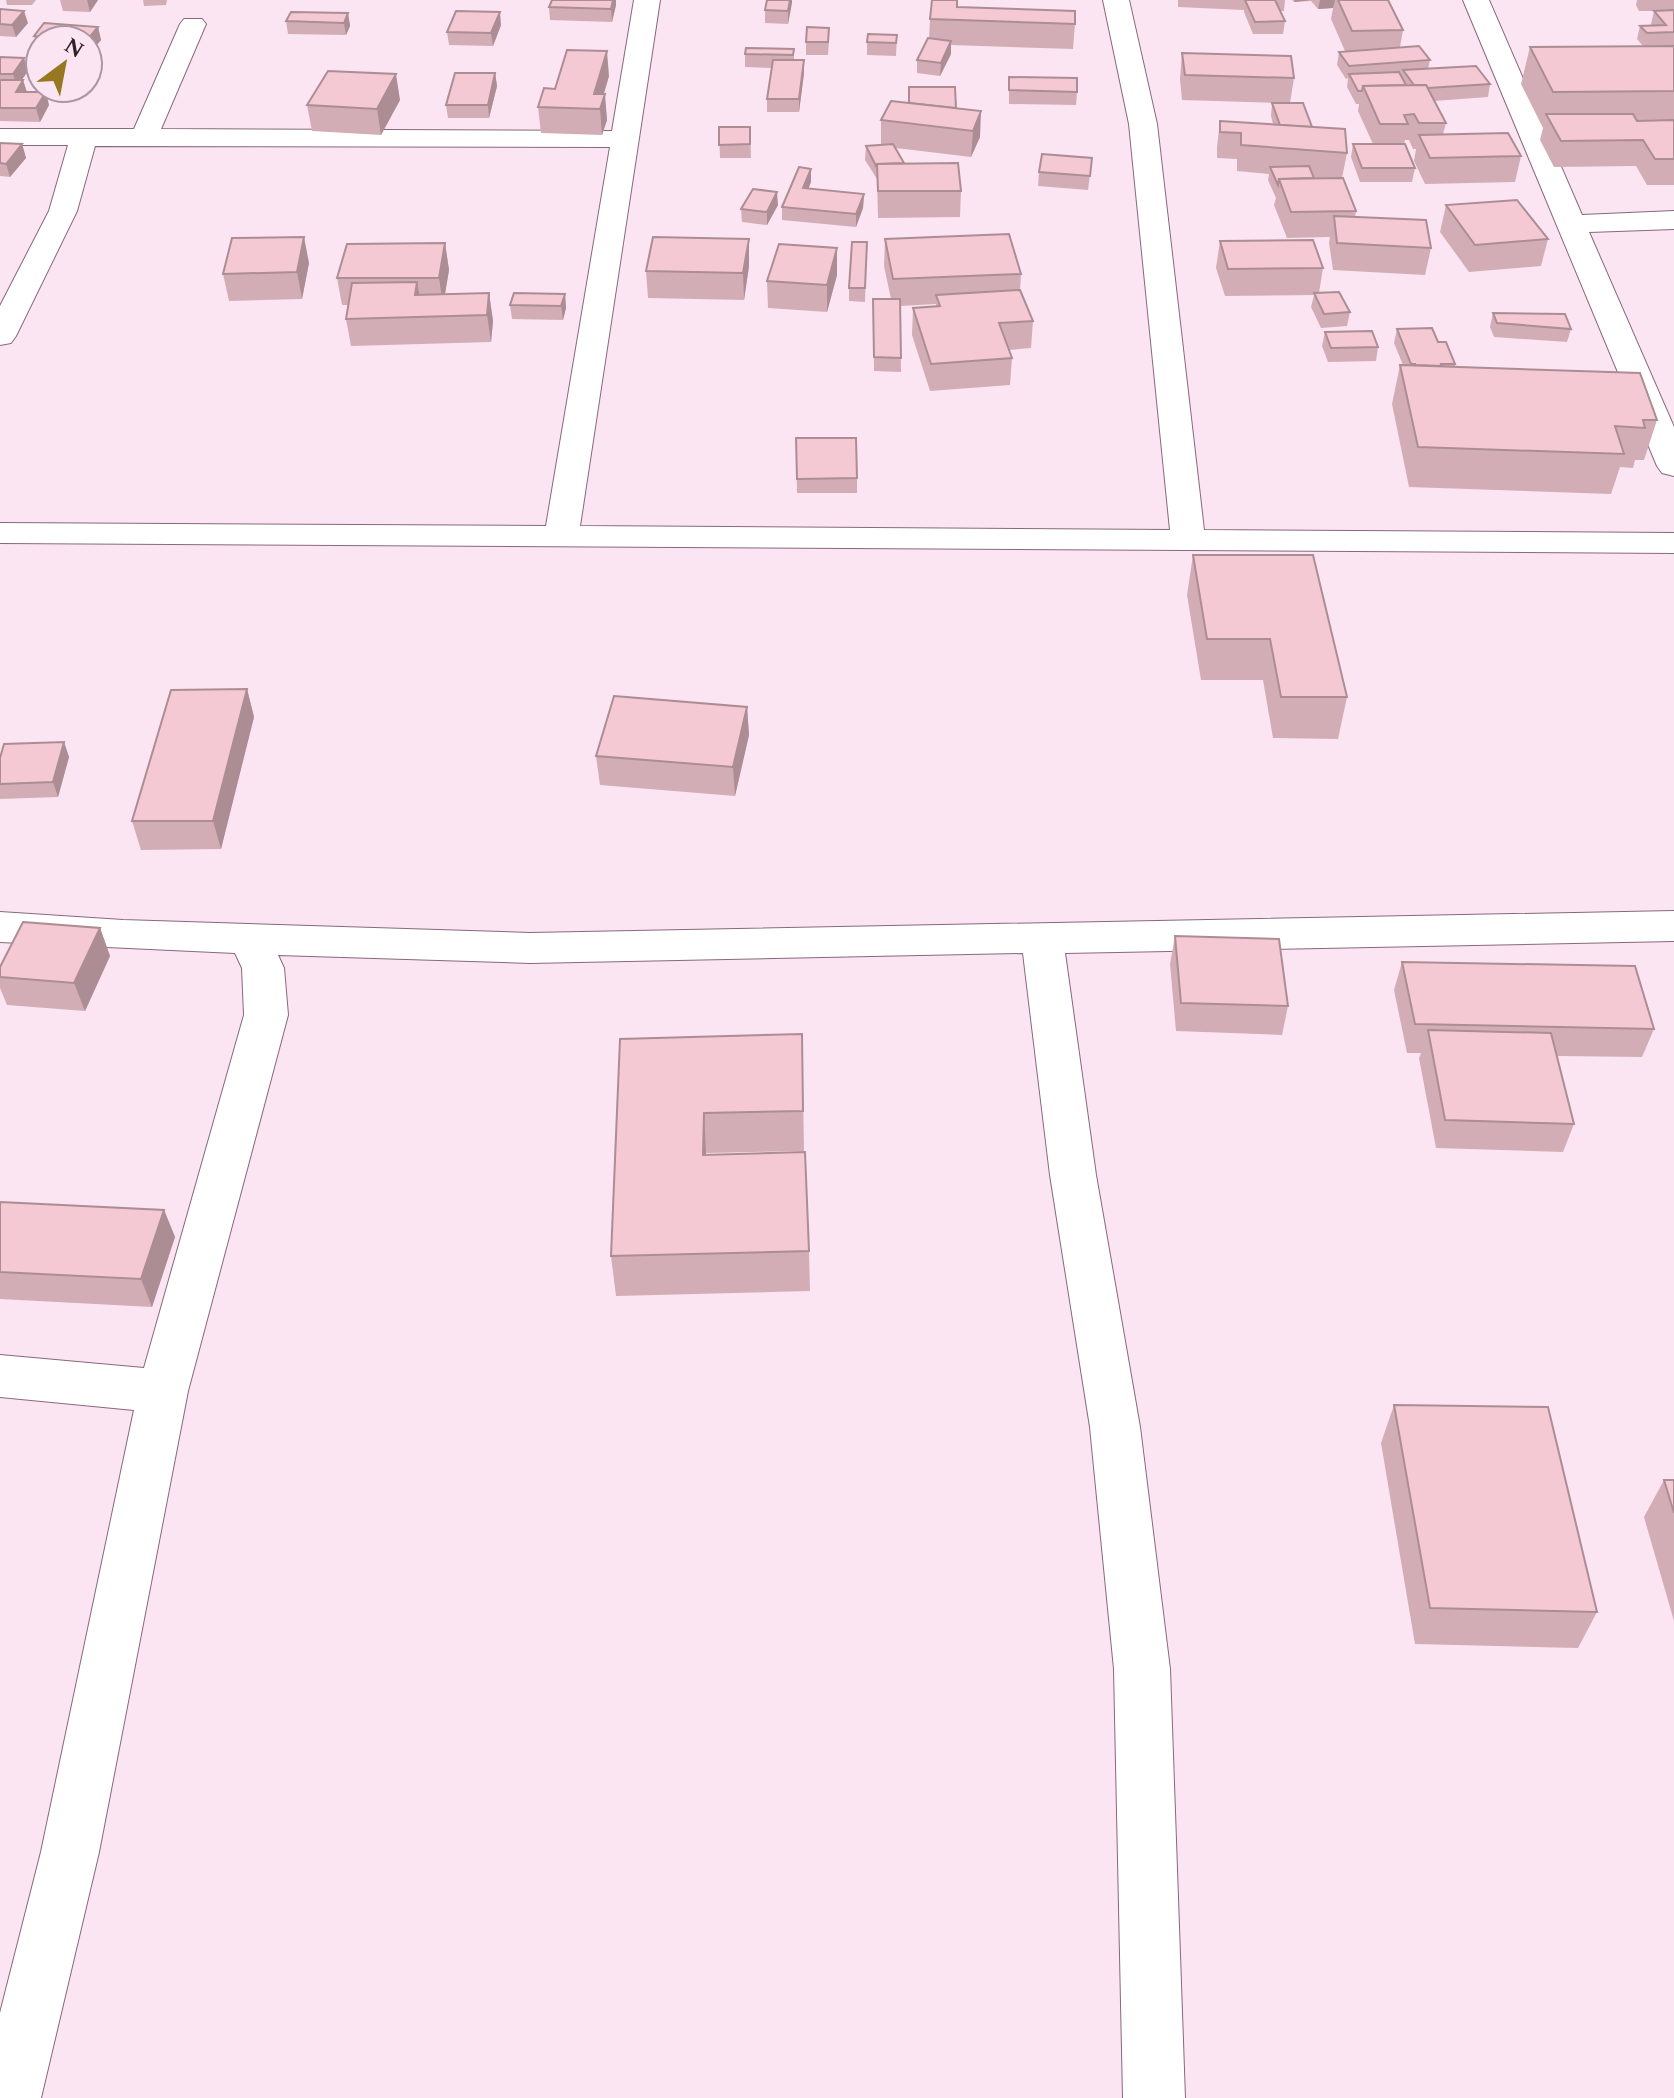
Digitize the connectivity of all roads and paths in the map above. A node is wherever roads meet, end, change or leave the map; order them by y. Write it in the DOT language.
graph roads {
  1 [pos="647,0"];
  2 [pos="1116,0"];
  3 [pos="1476,0"];
  4 [pos="193,24"];
  5 [pos="0,137"];
  6 [pos="84,137"];
  7 [pos="144,137"];
  8 [pos="624,139"];
  9 [pos="1674,220"];
  10 [pos="1572,224"];
  11 [pos="13,283"];
  12 [pos="0,336"];
  13 [pos="1674,466"];
  14 [pos="0,533"];
  15 [pos="561,537"];
  16 [pos="1188,540"];
  17 [pos="1674,543"];
  18 [pos="1674,926"];
  19 [pos="0,927"];
  20 [pos="1042,938"];
  21 [pos="250,939"];
  22 [pos="0,1376"];
  23 [pos="163,1391"];
  24 [pos="10,2098"];
  25 [pos="1154,2098"];
  1 -- 8 [label="street"];
  2 -- 16 [label="street"];
  3 -- 10 [label="street"];
  4 -- 7 [label="street"];
  5 -- 6 [label="street"];
  6 -- 7 [label="street"];
  6 -- 11 [label="street"];
  7 -- 8 [label="street"];
  8 -- 15 [label="street"];
  9 -- 10 [label="street"];
  10 -- 13 [label="street"];
  11 -- 12 [label="street"];
  14 -- 15 [label="street"];
  15 -- 16 [label="street"];
  16 -- 17 [label="street"];
  18 -- 20 [label="street"];
  19 -- 21 [label="street"];
  20 -- 21 [label="street"];
  20 -- 25 [label="street"];
  21 -- 23 [label="street"];
  22 -- 23 [label="street"];
  23 -- 24 [label="street"];
}
